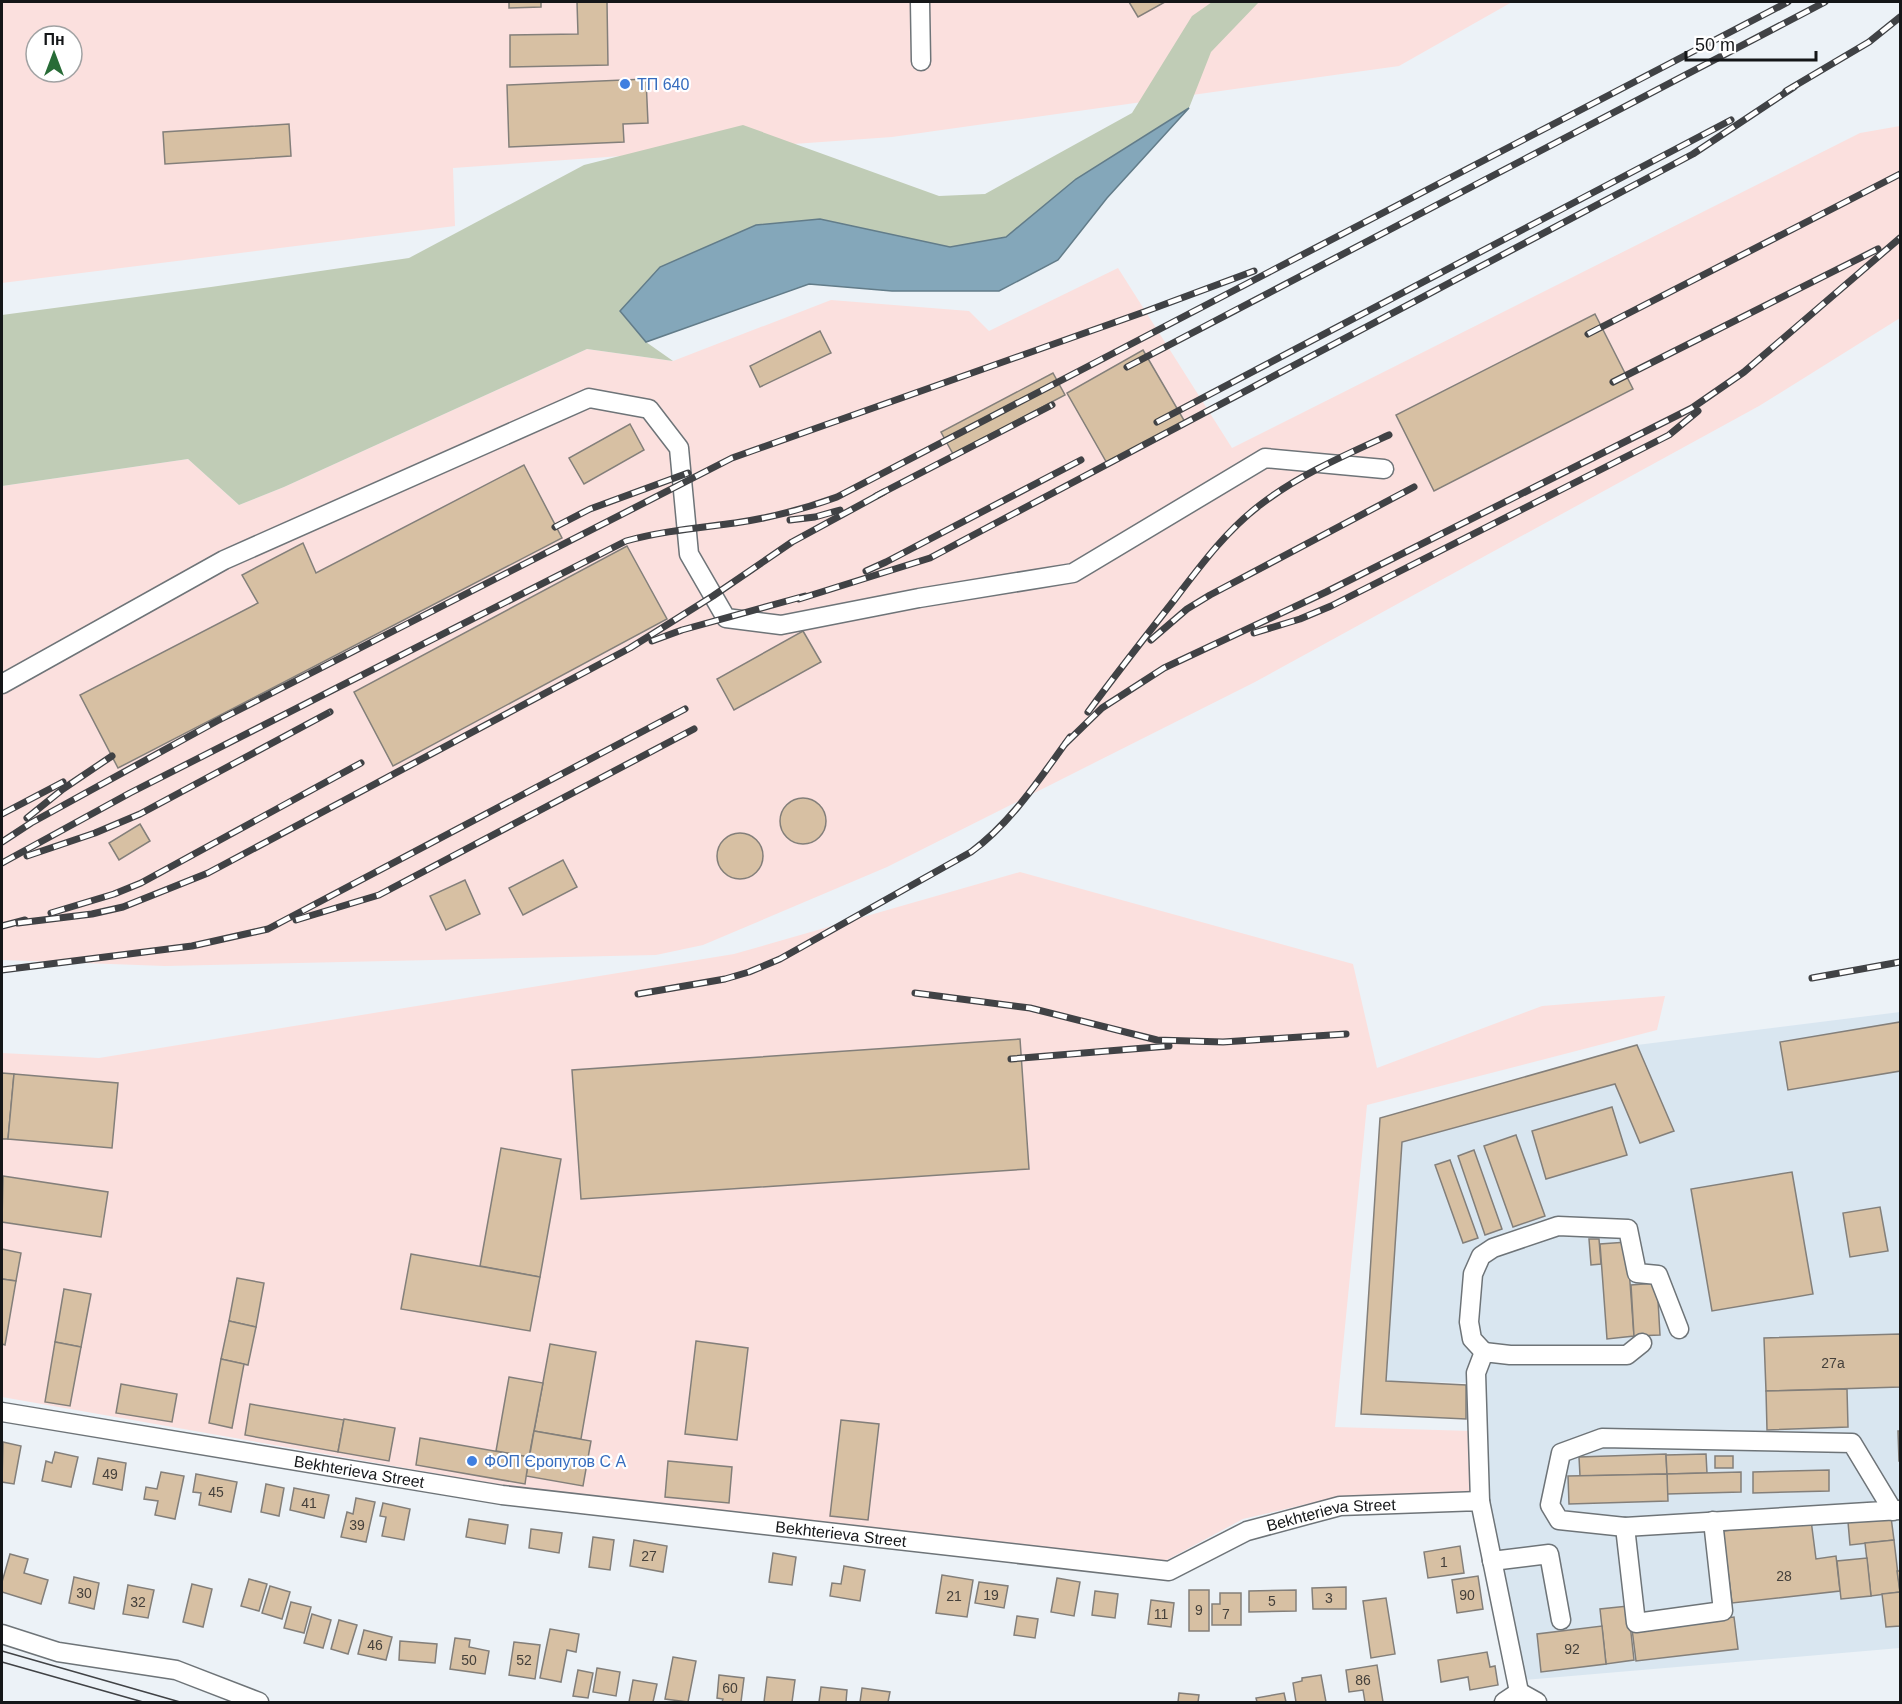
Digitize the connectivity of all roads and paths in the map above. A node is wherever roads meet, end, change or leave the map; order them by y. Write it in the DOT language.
graph roads {
  1 [pos="920,2"];
  2 [pos="921,61"];
  3 [pos="1384,469"];
  4 [pos="2,684"];
  5 [pos="1679,1329"];
  6 [pos="1642,1343"];
  7 [pos="1484,1352"];
  8 [pos="2,1413"];
  9 [pos="1480,1501"];
  10 [pos="1897,1510"];
  11 [pos="1713,1521"];
  12 [pos="1624,1527"];
  13 [pos="1492,1561"];
  14 [pos="1561,1620"];
  15 [pos="2,1634"];
  16 [pos="1511,1697"];
  17 [pos="259,1702"];
  18 [pos="1537,1702"];
  1 -- 2 [label="street"];
  3 -- 4 [label="street"];
  5 -- 7 [label="street"];
  6 -- 7 [label="street"];
  7 -- 9 [label="street"];
  8 -- 9 [label="street, Bekhterieva Street"];
  9 -- 13 [label="street"];
  10 -- 11 [label="street"];
  10 -- 12 [label="street"];
  11 -- 12 [label="street"];
  11 -- 12 [label="street"];
  13 -- 14 [label="street"];
  13 -- 16 [label="street"];
  15 -- 17 [label="street"];
  16 -- 18 [label="street"];
}
